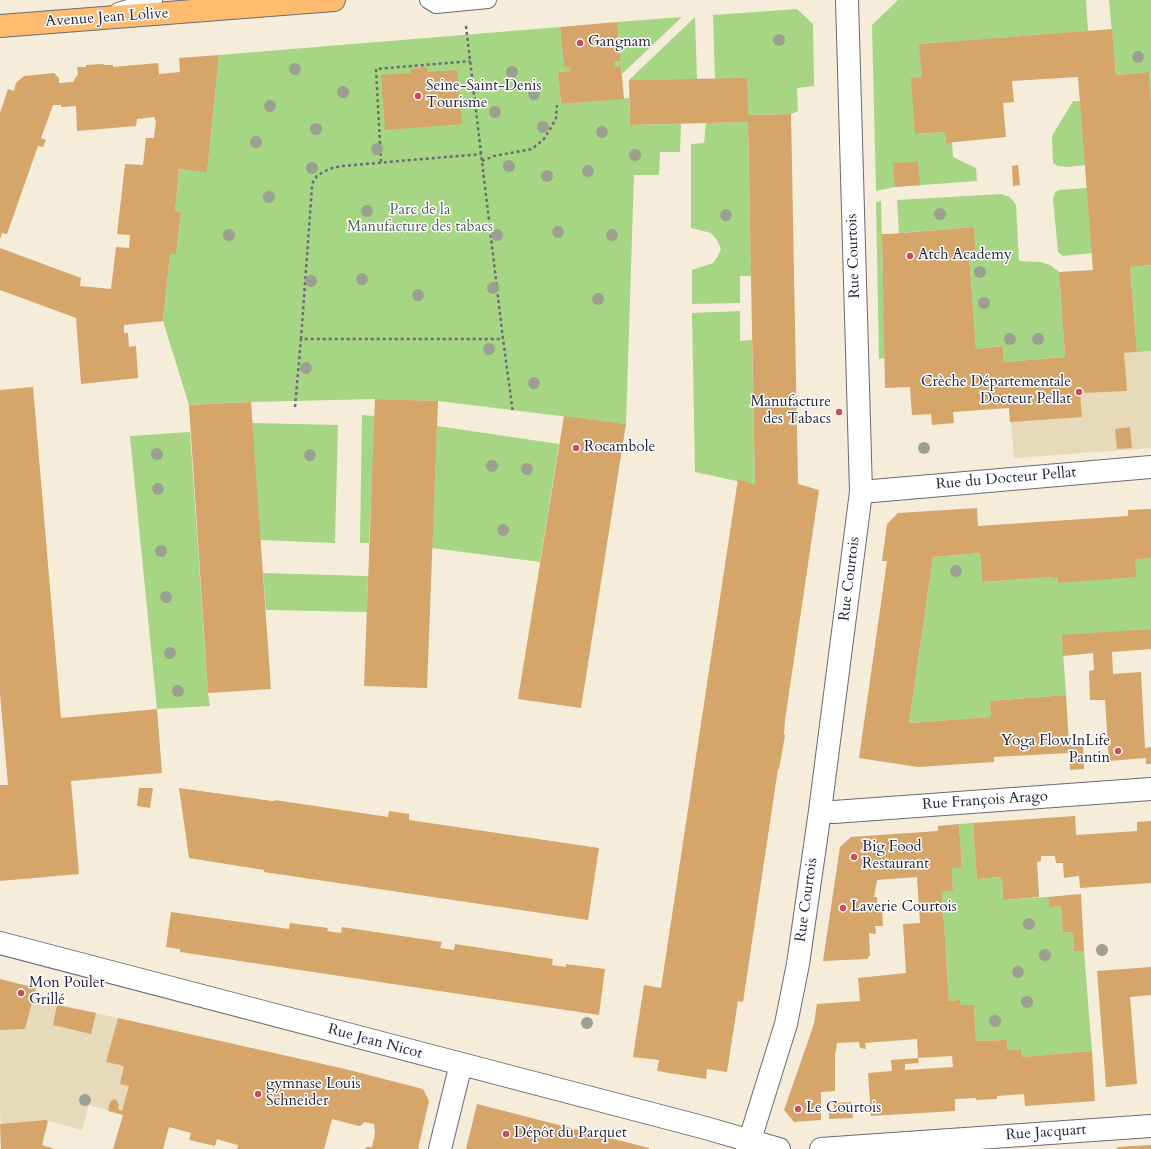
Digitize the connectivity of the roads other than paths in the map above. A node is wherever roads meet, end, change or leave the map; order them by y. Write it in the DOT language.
graph roads {
  1 [pos="154,0"];
  2 [pos="334,0"];
  3 [pos="428,0"];
  4 [pos="488,0"];
  5 [pos="847,0"];
  6 [pos="70,22"];
  7 [pos="0,26"];
  8 [pos="1151,467"];
  9 [pos="861,492"];
  10 [pos="1151,789"];
  11 [pos="820,811"];
  12 [pos="0,943"];
  13 [pos="460,1064"];
  14 [pos="1151,1126"];
  15 [pos="749,1145"];
  16 [pos="440,1149"];
  17 [pos="779,1149"];
  18 [pos="821,1149"];
  1 -- 6 [label="lane"];
  2 -- 6 [label="main road, Avenue Jean Lolive"];
  3 -- 4 [label="lane"];
  5 -- 9 [label="street, Rue Courtois"];
  6 -- 7 [label="main road, Avenue Jean Lolive"];
  8 -- 9 [label="street, Rue du Docteur Pellat"];
  9 -- 11 [label="street, Rue Courtois"];
  10 -- 11 [label="street, Rue François Arago"];
  11 -- 15 [label="street, Rue Courtois"];
  12 -- 13 [label="street, Rue Jean Nicot"];
  13 -- 15 [label="street, Rue Jean Nicot"];
  13 -- 16 [label="street"];
  14 -- 18 [label="street, Rue Jacquart"];
  15 -- 17 [label="street"];
}
